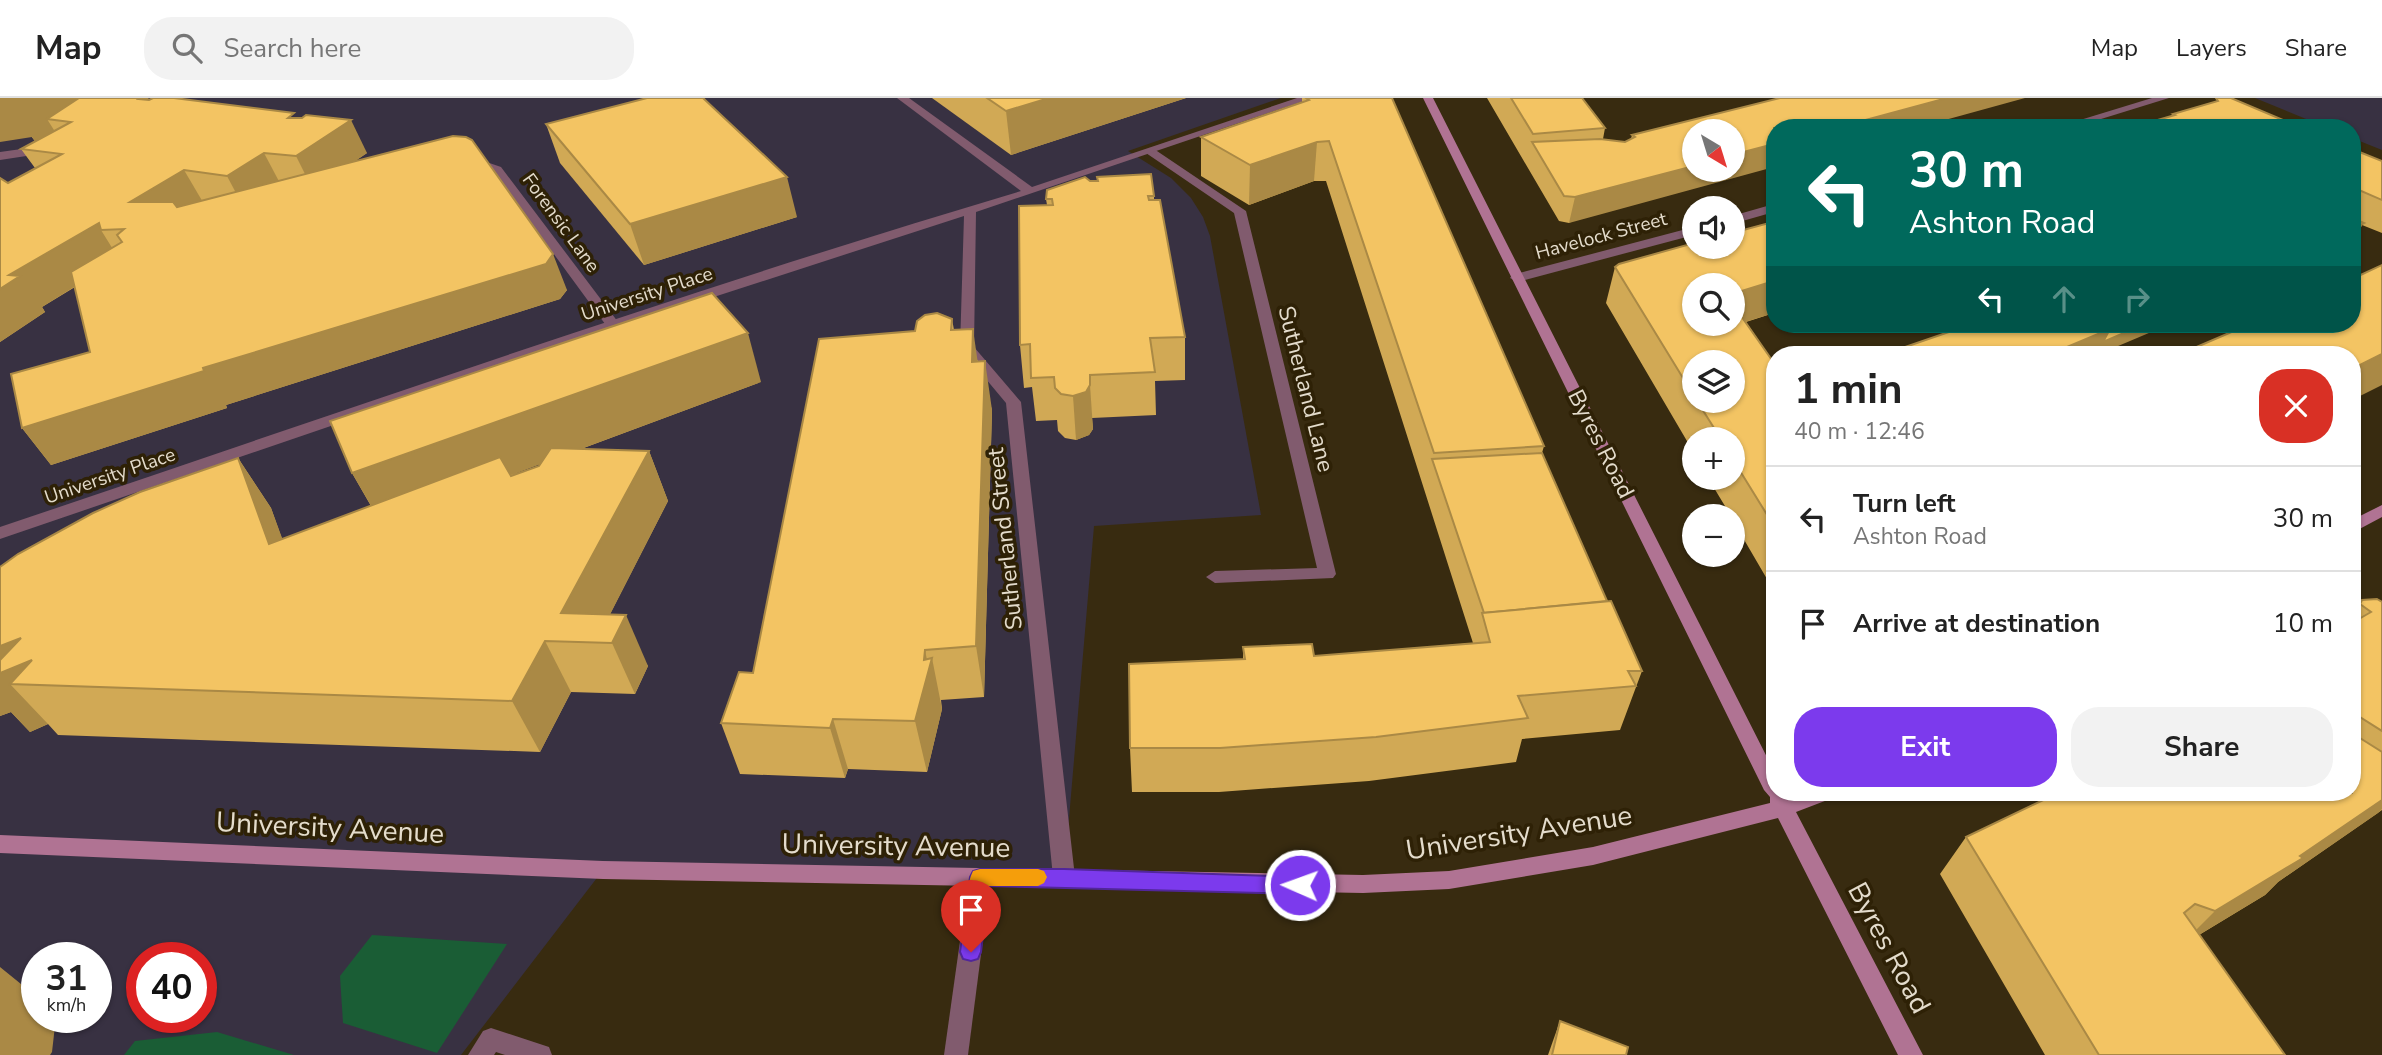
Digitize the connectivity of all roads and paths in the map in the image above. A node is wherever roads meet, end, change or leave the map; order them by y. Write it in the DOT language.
graph roads {
  1 [pos="902,98"];
  2 [pos="1308,98"];
  3 [pos="1428,98"];
  4 [pos="2164,98"];
  5 [pos="2090,119"];
  6 [pos="1150,151"];
  7 [pos="0,156"];
  8 [pos="38,160"];
  9 [pos="460,162"];
  10 [pos="1030,192"];
  11 [pos="1766,210"];
  12 [pos="970,211"];
  13 [pos="1745,216"];
  14 [pos="1682,234"];
  15 [pos="1517,278"];
  16 [pos="613,325"];
  17 [pos="2382,510"];
  18 [pos="2361,522"];
  19 [pos="0,533"];
  20 [pos="1215,577"];
  21 [pos="1766,773"];
  22 [pos="1767,801"];
  23 [pos="1780,801"];
  24 [pos="0,844"];
  25 [pos="980,877"];
  26 [pos="1064,877"];
  27 [pos="486,1047"];
  28 [pos="540,1055"];
  29 [pos="956,1055"];
  30 [pos="1911,1055"];
  1 -- 10 [label="street"];
  2 -- 6 [label="street, University Place"];
  3 -- 15 [label="street, Byres Road"];
  4 -- 5 [label="street"];
  6 -- 10 [label="street, University Place"];
  6 -- 20 [label="street, Sutherland Lane"];
  7 -- 8 [label="street"];
  9 -- 16 [label="street, Forensic Lane"];
  10 -- 12 [label="street, University Place"];
  11 -- 13 [label="street"];
  12 -- 16 [label="street, University Place"];
  12 -- 26 [label="street, Sutherland Street"];
  14 -- 15 [label="street, Havelock Street"];
  15 -- 21 [label="street, Byres Road"];
  16 -- 19 [label="street, University Place"];
  17 -- 18 [label="street"];
  22 -- 26 [label="street, University Avenue"];
  23 -- 30 [label="street, Byres Road"];
  24 -- 25 [label="street, University Avenue"];
  25 -- 26 [label="street, University Avenue"];
  25 -- 29 [label="street"];
  27 -- 28 [label="street"];
}
